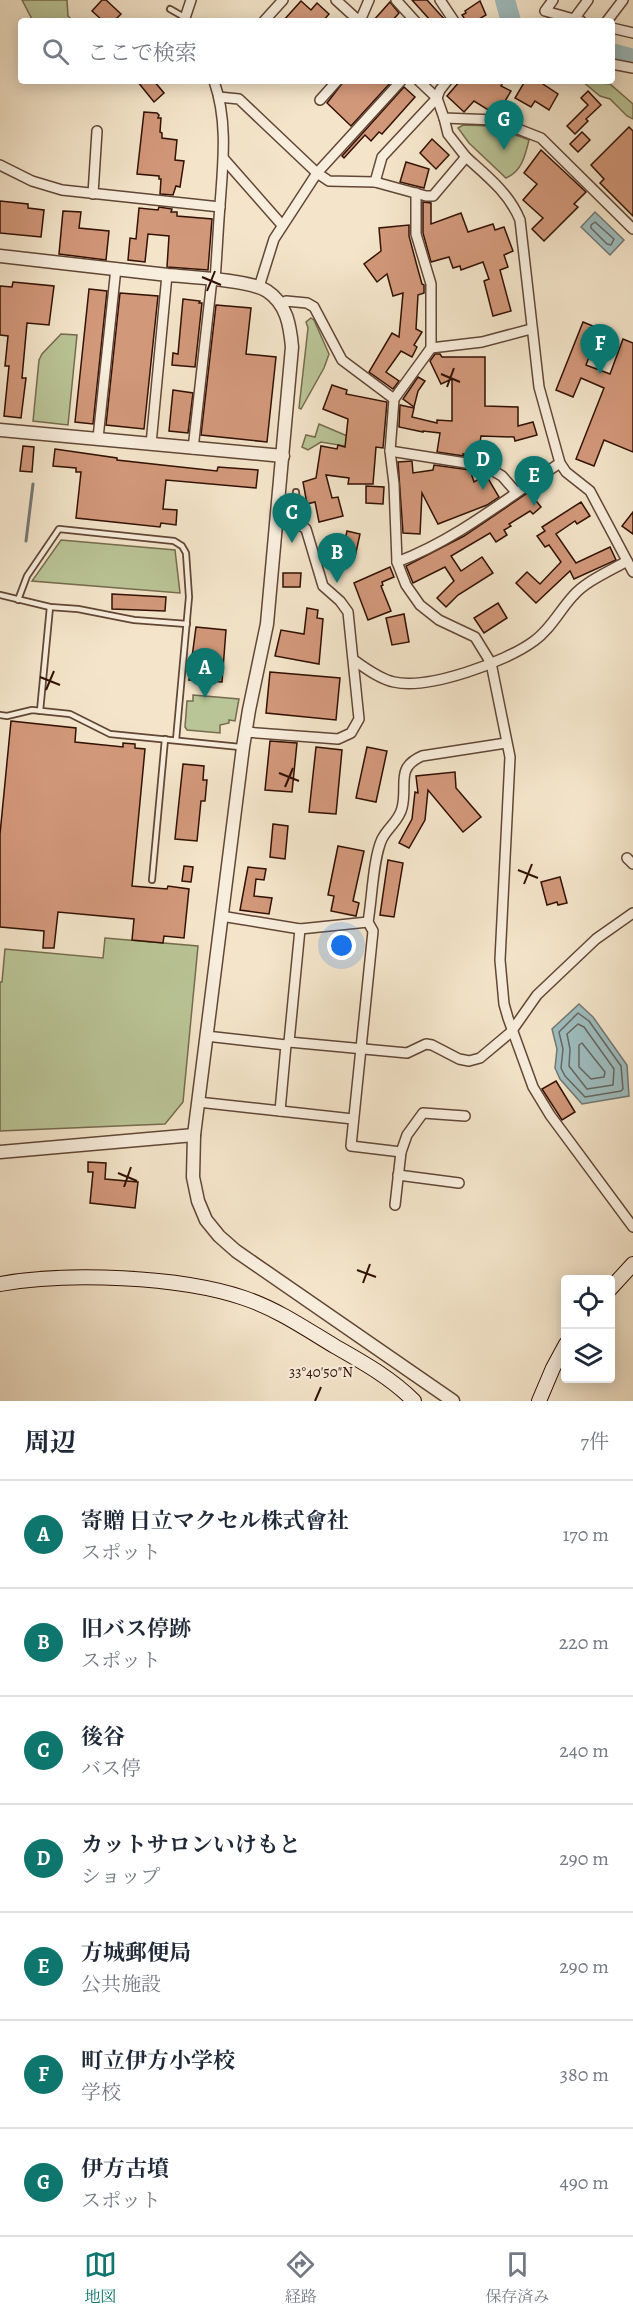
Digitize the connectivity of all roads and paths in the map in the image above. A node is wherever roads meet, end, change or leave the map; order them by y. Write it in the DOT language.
graph roads {
  1 [pos="191,0"];
  2 [pos="283,0"];
  3 [pos="336,0"];
  4 [pos="369,0"];
  5 [pos="396,0"];
  6 [pos="440,0"];
  7 [pos="553,0"];
  8 [pos="588,0"];
  9 [pos="623,0"];
  10 [pos="170,9"];
  11 [pos="183,18"];
  12 [pos="184,18"];
  13 [pos="267,18"];
  14 [pos="357,18"];
  15 [pos="361,18"];
  16 [pos="412,18"];
  17 [pos="452,18"];
  18 [pos="571,18"];
  19 [pos="579,18"];
  20 [pos="609,18"];
  21 [pos="615,29"];
  22 [pos="633,33"];
  23 [pos="615,65"];
  24 [pos="633,68"];
  25 [pos="215,84"];
  26 [pos="334,84"];
  27 [pos="398,84"];
  28 [pos="422,84"];
  29 [pos="445,84"];
  30 [pos="219,97"];
  31 [pos="437,98"];
  32 [pos="320,100"];
  33 [pos="444,118"];
  34 [pos="97,131"];
  35 [pos="466,157"];
  36 [pos="224,159"];
  37 [pos="0,165"];
  38 [pos="316,173"];
  39 [pos="375,182"];
  40 [pos="416,193"];
  41 [pos="93,194"];
  42 [pos="220,207"];
  43 [pos="282,225"];
  44 [pos="633,230"];
  45 [pos="0,256"];
  46 [pos="116,268"];
  47 [pos="167,274"];
  48 [pos="213,279"];
  49 [pos="259,287"];
  50 [pos="283,306"];
  51 [pos="531,329"];
  52 [pos="430,348"];
  53 [pos="394,399"];
  54 [pos="0,430"];
  55 [pos="98,438"];
  56 [pos="151,444"];
  57 [pos="193,449"];
  58 [pos="390,451"];
  59 [pos="283,456"];
  60 [pos="560,463"];
  61 [pos="296,492"];
  62 [pos="516,492"];
  63 [pos="277,520"];
  64 [pos="299,523"];
  65 [pos="627,561"];
  66 [pos="397,562"];
  67 [pos="633,572"];
  68 [pos="0,595"];
  69 [pos="18,600"];
  70 [pos="50,607"];
  71 [pos="187,624"];
  72 [pos="354,660"];
  73 [pos="491,663"];
  74 [pos="40,711"];
  75 [pos="0,715"];
  76 [pos="245,732"];
  77 [pos="165,739"];
  78 [pos="176,740"];
  79 [pos="506,743"];
  80 [pos="243,747"];
  81 [pos="152,880"];
  82 [pos="633,913"];
  83 [pos="221,916"];
  84 [pos="368,922"];
  85 [pos="300,928"];
  86 [pos="511,1032"];
  87 [pos="206,1036"];
  88 [pos="287,1044"];
  89 [pos="360,1048"];
  90 [pos="198,1102"];
  91 [pos="280,1111"];
  92 [pos="465,1116"];
  93 [pos="353,1119"];
  94 [pos="194,1135"];
  95 [pos="0,1152"];
  96 [pos="401,1152"];
  97 [pos="398,1175"];
  98 [pos="459,1183"];
  99 [pos="395,1206"];
  100 [pos="633,1227"];
  101 [pos="633,1264"];
  102 [pos="0,1284"];
  103 [pos="615,1284"];
  104 [pos="561,1353"];
  105 [pos="414,1401"];
  106 [pos="453,1401"];
  107 [pos="539,1401"];
  1 -- 12 [label="street"];
  2 -- 13 [label="street"];
  3 -- 14 [label="street"];
  4 -- 15 [label="street"];
  5 -- 16 [label="street"];
  6 -- 17 [label="street"];
  7 -- 18 [label="street"];
  8 -- 19 [label="street"];
  9 -- 20 [label="street"];
  10 -- 11 [label="lane"];
  21 -- 22 [label="street"];
  23 -- 24 [label="street"];
  25 -- 30 [label="street"];
  26 -- 32 [label="street"];
  27 -- 38 [label="street"];
  28 -- 31 [label="street"];
  29 -- 31 [label="street"];
  30 -- 36 [label="street"];
  30 -- 38 [label="street"];
  31 -- 33 [label="street"];
  31 -- 39 [label="street"];
  33 -- 35 [label="street"];
  33 -- 44 [label="street"];
  34 -- 41 [label="street"];
  35 -- 40 [label="street"];
  35 -- 51 [label="street"];
  36 -- 42 [label="street"];
  36 -- 43 [label="street"];
  37 -- 41 [label="street"];
  38 -- 39 [label="street"];
  38 -- 43 [label="street"];
  39 -- 40 [label="street"];
  40 -- 52 [label="street"];
  41 -- 42 [label="street"];
  42 -- 48 [label="street"];
  43 -- 49 [label="street"];
  45 -- 46 [label="street"];
  46 -- 47 [label="street"];
  46 -- 55 [label="street"];
  47 -- 48 [label="street"];
  47 -- 56 [label="street"];
  48 -- 49 [label="street"];
  48 -- 57 [label="street"];
  49 -- 50 [label="street"];
  50 -- 53 [label="street"];
  50 -- 59 [label="street"];
  51 -- 52 [label="street"];
  51 -- 60 [label="street"];
  52 -- 53 [label="street"];
  53 -- 58 [label="street"];
  54 -- 55 [label="street"];
  55 -- 56 [label="street"];
  56 -- 57 [label="street"];
  57 -- 59 [label="street"];
  58 -- 62 [label="street"];
  58 -- 66 [label="street"];
  59 -- 63 [label="street"];
  60 -- 62 [label="street"];
  60 -- 65 [label="street"];
  61 -- 64 [label="lane"];
  62 -- 66 [label="street"];
  63 -- 64 [label="street"];
  63 -- 76 [label="street"];
  64 -- 72 [label="street"];
  65 -- 67 [label="street"];
  65 -- 73 [label="street"];
  66 -- 73 [label="street"];
  68 -- 69 [label="lane"];
  69 -- 70 [label="lane"];
  69 -- 71 [label="lane"];
  70 -- 71 [label="lane"];
  70 -- 74 [label="lane"];
  71 -- 78 [label="lane"];
  72 -- 73 [label="street"];
  72 -- 76 [label="street"];
  73 -- 79 [label="street"];
  74 -- 75 [label="lane"];
  74 -- 77 [label="lane"];
  76 -- 80 [label="street"];
  77 -- 78 [label="lane"];
  77 -- 81 [label="lane"];
  78 -- 80 [label="lane"];
  79 -- 84 [label="street"];
  79 -- 86 [label="street"];
  80 -- 83 [label="street"];
  82 -- 86 [label="street"];
  83 -- 85 [label="street"];
  83 -- 87 [label="street"];
  84 -- 85 [label="street"];
  84 -- 89 [label="street"];
  85 -- 88 [label="street"];
  86 -- 89 [label="street"];
  86 -- 100 [label="street"];
  87 -- 88 [label="street"];
  87 -- 90 [label="street"];
  88 -- 89 [label="street"];
  88 -- 91 [label="street"];
  89 -- 93 [label="street"];
  90 -- 91 [label="street"];
  90 -- 94 [label="street"];
  91 -- 93 [label="street"];
  92 -- 96 [label="street"];
  93 -- 96 [label="street"];
  94 -- 95 [label="street"];
  94 -- 106 [label="street"];
  96 -- 97 [label="street"];
  97 -- 98 [label="street"];
  97 -- 99 [label="street"];
  101 -- 103 [label="main road"];
  102 -- 105 [label="main road"];
  104 -- 107 [label="main road"];
}
